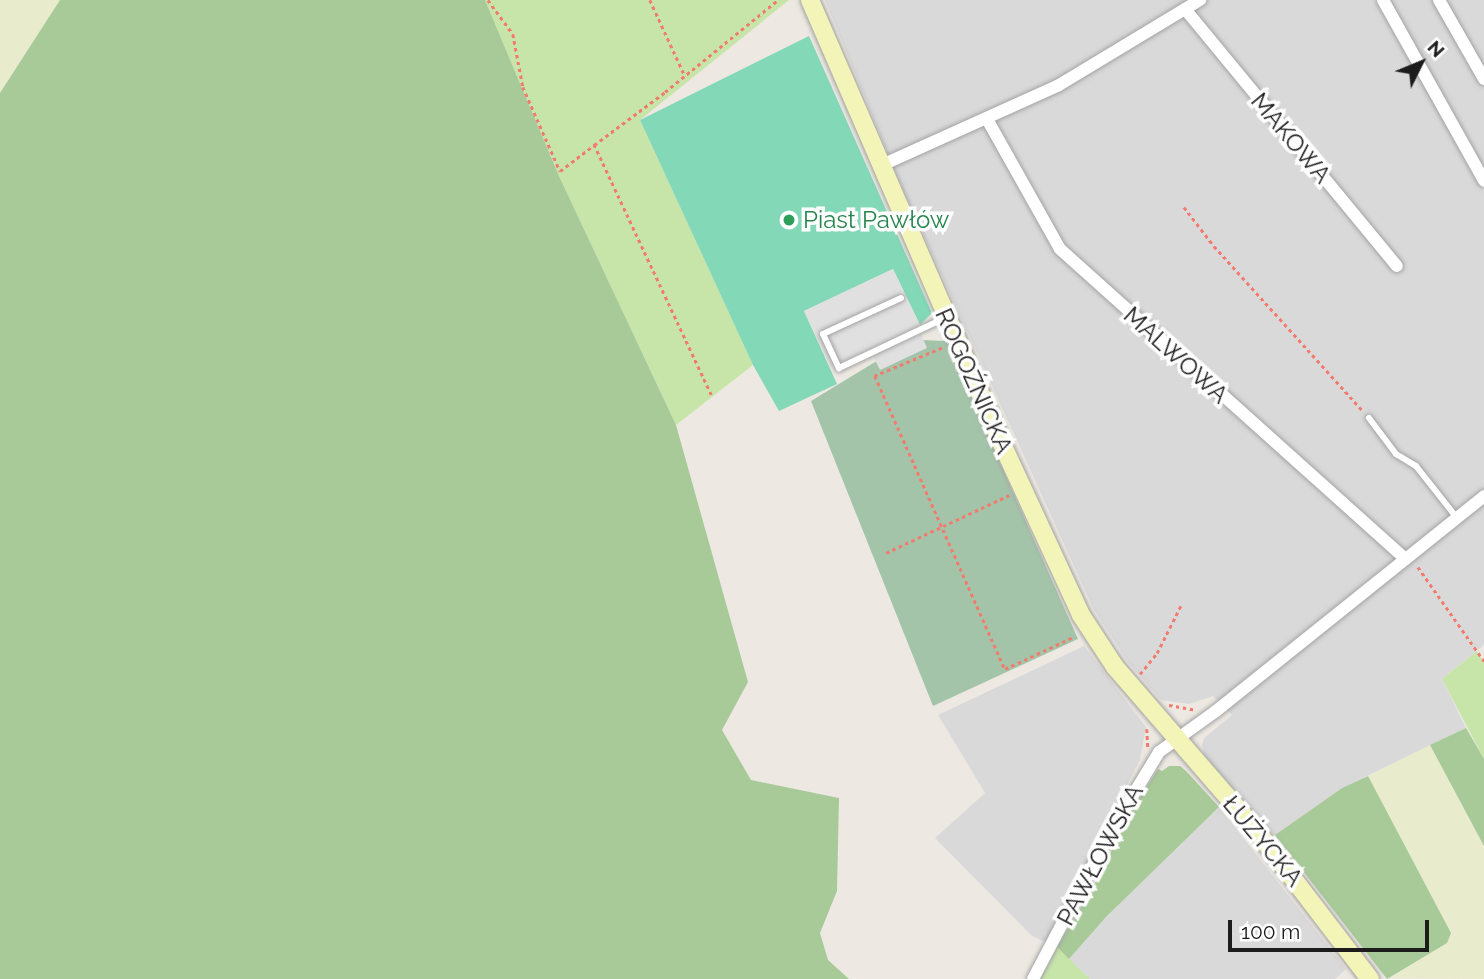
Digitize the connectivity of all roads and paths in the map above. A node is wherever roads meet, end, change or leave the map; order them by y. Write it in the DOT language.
graph roads {
  1 [pos="488,0"];
  2 [pos="650,0"];
  3 [pos="778,0"];
  4 [pos="810,0"];
  5 [pos="1200,0"];
  6 [pos="1383,0"];
  7 [pos="1439,0"];
  8 [pos="1185,9"];
  9 [pos="685,75"];
  10 [pos="1484,79"];
  11 [pos="986,119"];
  12 [pos="594,145"];
  13 [pos="882,165"];
  14 [pos="1484,181"];
  15 [pos="1184,207"];
  16 [pos="1396,266"];
  17 [pos="901,298"];
  18 [pos="947,318"];
  19 [pos="942,348"];
  20 [pos="711,395"];
  21 [pos="1369,418"];
  22 [pos="1015,493"];
  23 [pos="1484,496"];
  24 [pos="1457,518"];
  25 [pos="941,527"];
  26 [pos="886,553"];
  27 [pos="1407,557"];
  28 [pos="1181,606"];
  29 [pos="1073,637"];
  30 [pos="1484,661"];
  31 [pos="1131,669"];
  32 [pos="1161,702"];
  33 [pos="1201,709"];
  34 [pos="1177,739"];
  35 [pos="1033,979"];
  36 [pos="1370,979"];
  1 -- 12 [label="path"];
  2 -- 9 [label="path"];
  3 -- 9 [label="path"];
  4 -- 13 [label="street, ROGOŹNICKA"];
  5 -- 8 [label="street"];
  6 -- 14 [label="street"];
  7 -- 10 [label="street"];
  8 -- 11 [label="street"];
  8 -- 16 [label="street, MAKOWA"];
  9 -- 12 [label="path"];
  11 -- 13 [label="street"];
  11 -- 27 [label="street, MALWOWA"];
  12 -- 20 [label="path"];
  13 -- 18 [label="street, ROGOŹNICKA"];
  15 -- 21 [label="path"];
  17 -- 18 [label="lane"];
  18 -- 34 [label="street, ROGOŹNICKA"];
  19 -- 25 [label="path"];
  21 -- 24 [label="lane"];
  22 -- 25 [label="path"];
  23 -- 24 [label="street, PAWŁOWSKA"];
  24 -- 27 [label="street, PAWŁOWSKA"];
  25 -- 26 [label="path"];
  25 -- 29 [label="path"];
  27 -- 30 [label="path"];
  27 -- 34 [label="street, PAWŁOWSKA"];
  28 -- 31 [label="path"];
  32 -- 33 [label="path"];
  34 -- 35 [label="street, PAWŁOWSKA"];
  34 -- 36 [label="street, ŁUŻYCKA"];
}
